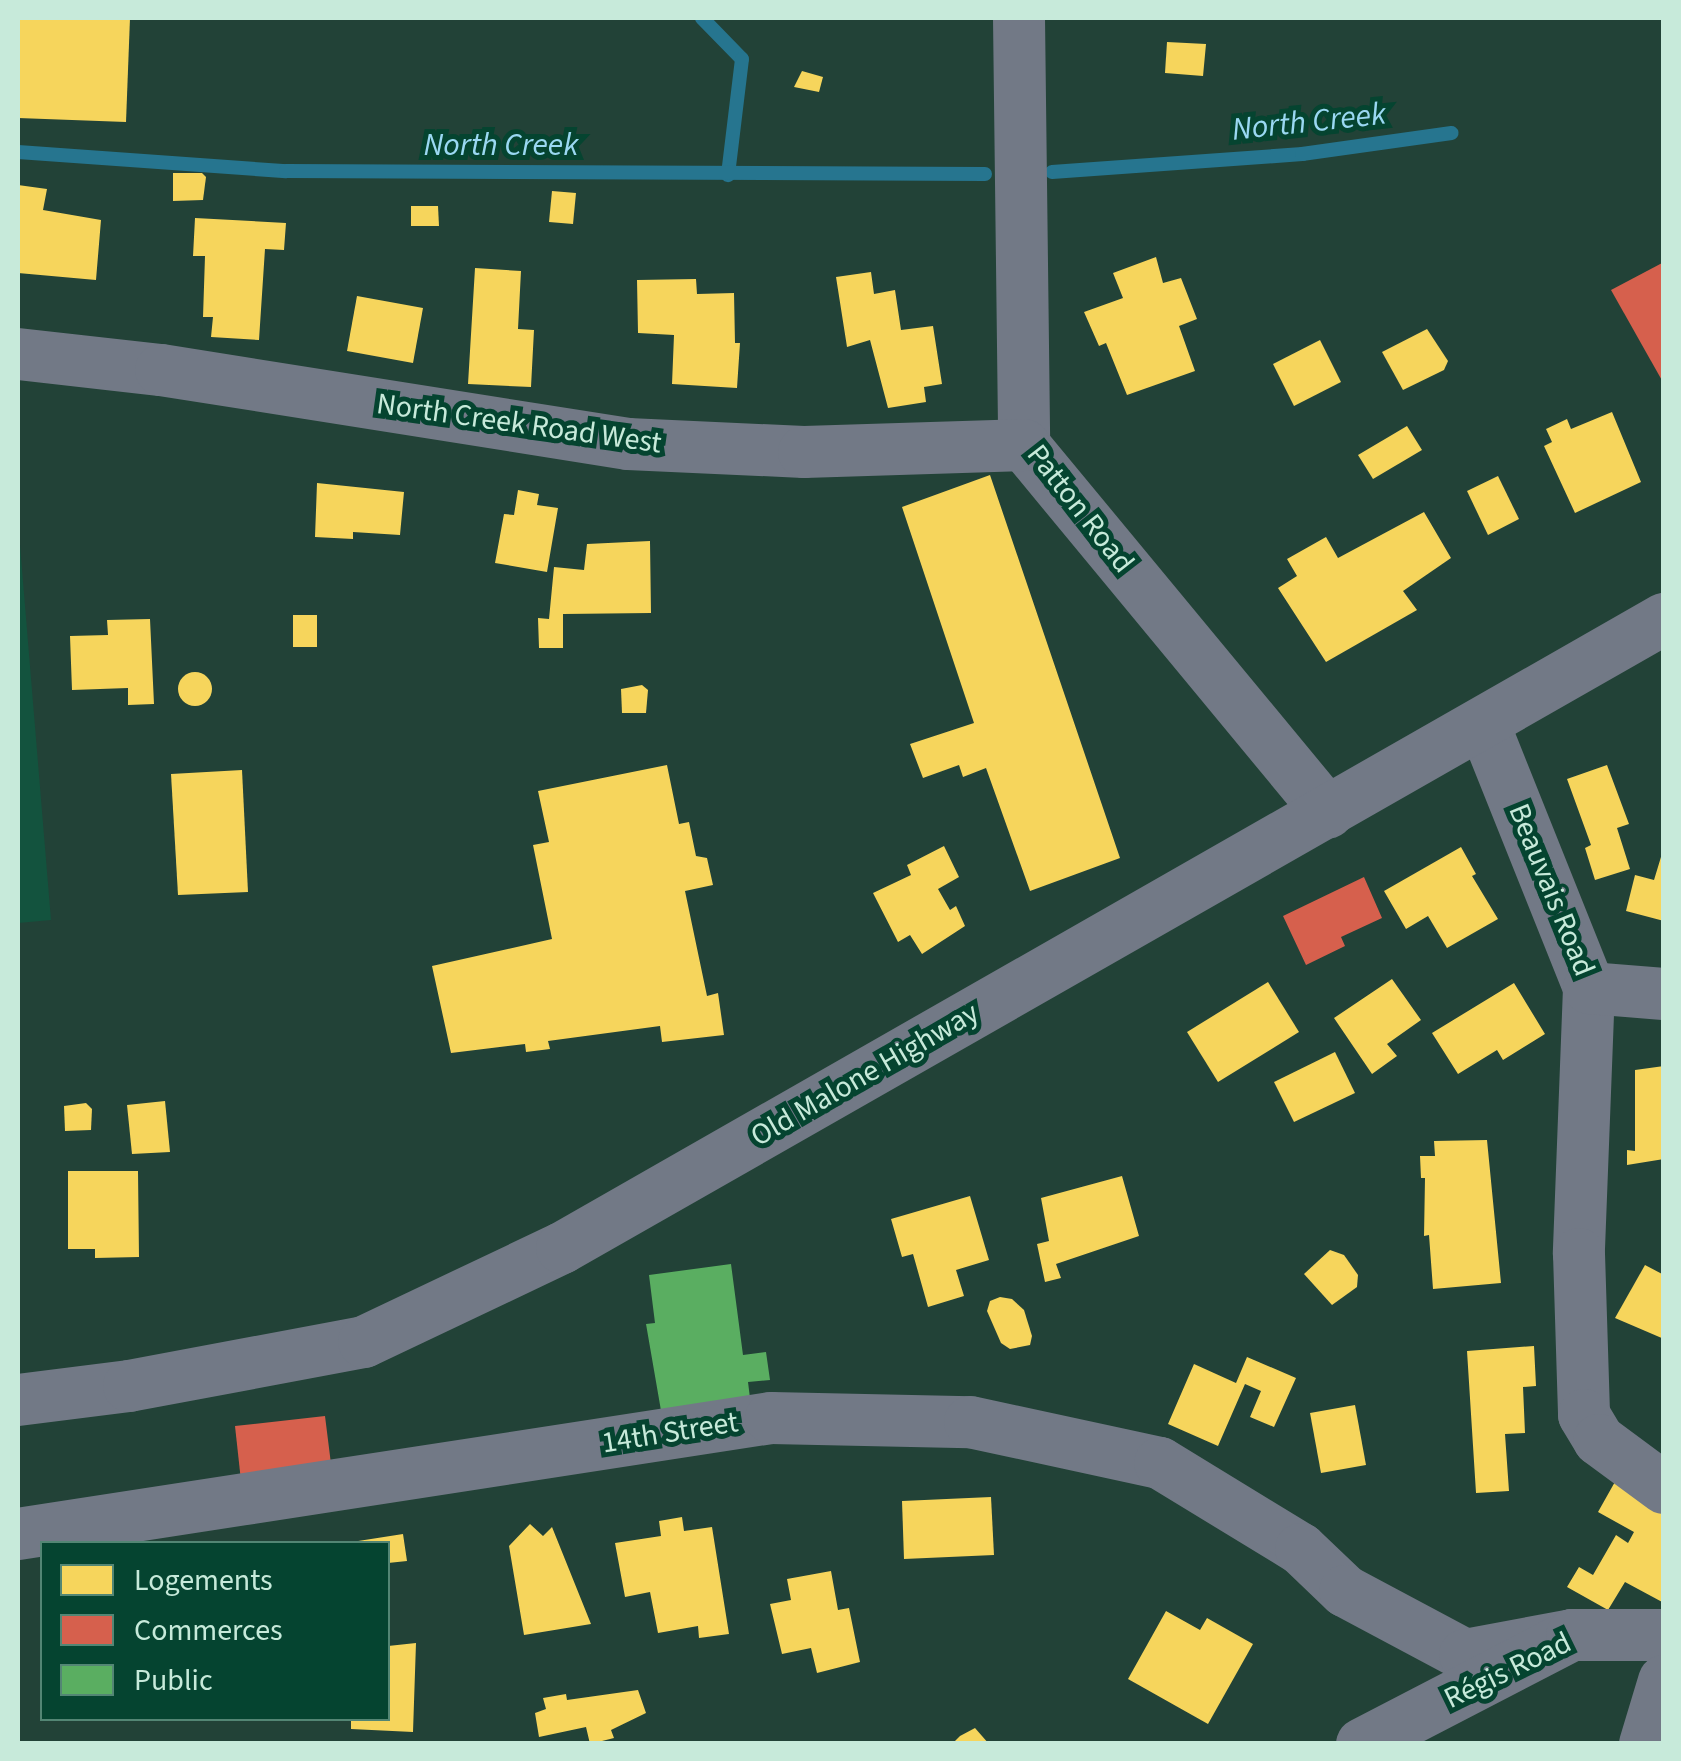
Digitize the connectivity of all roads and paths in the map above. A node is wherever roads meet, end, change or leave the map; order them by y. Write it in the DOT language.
graph roads {
  1 [pos="1019,18"];
  2 [pos="18,354"];
  3 [pos="1024,445"];
  4 [pos="1664,619"];
  5 [pos="1484,725"];
  6 [pos="1328,812"];
  7 [pos="1589,988"];
  8 [pos="1664,994"];
  9 [pos="18,1400"];
  10 [pos="1664,1488"];
  11 [pos="18,1534"];
  12 [pos="1664,1634"];
  13 [pos="1572,1636"];
  14 [pos="1664,1682"];
  15 [pos="1362,1744"];
  16 [pos="1645,1744"];
  1 -- 3 [label="street, Patton Road"];
  2 -- 3 [label="street, North Creek Road West"];
  3 -- 6 [label="street, Patton Road"];
  4 -- 5 [label="street, Old Malone Highway"];
  5 -- 6 [label="street, Old Malone Highway"];
  5 -- 7 [label="street, Beauvais Road"];
  6 -- 9 [label="street, Old Malone Highway"];
  7 -- 8 [label="street, Beauvais Road"];
  7 -- 10 [label="street"];
  11 -- 13 [label="street, 14th Street"];
  12 -- 13 [label="street, Régis Road"];
  13 -- 15 [label="street, Régis Road"];
  14 -- 16 [label="street"];
}
